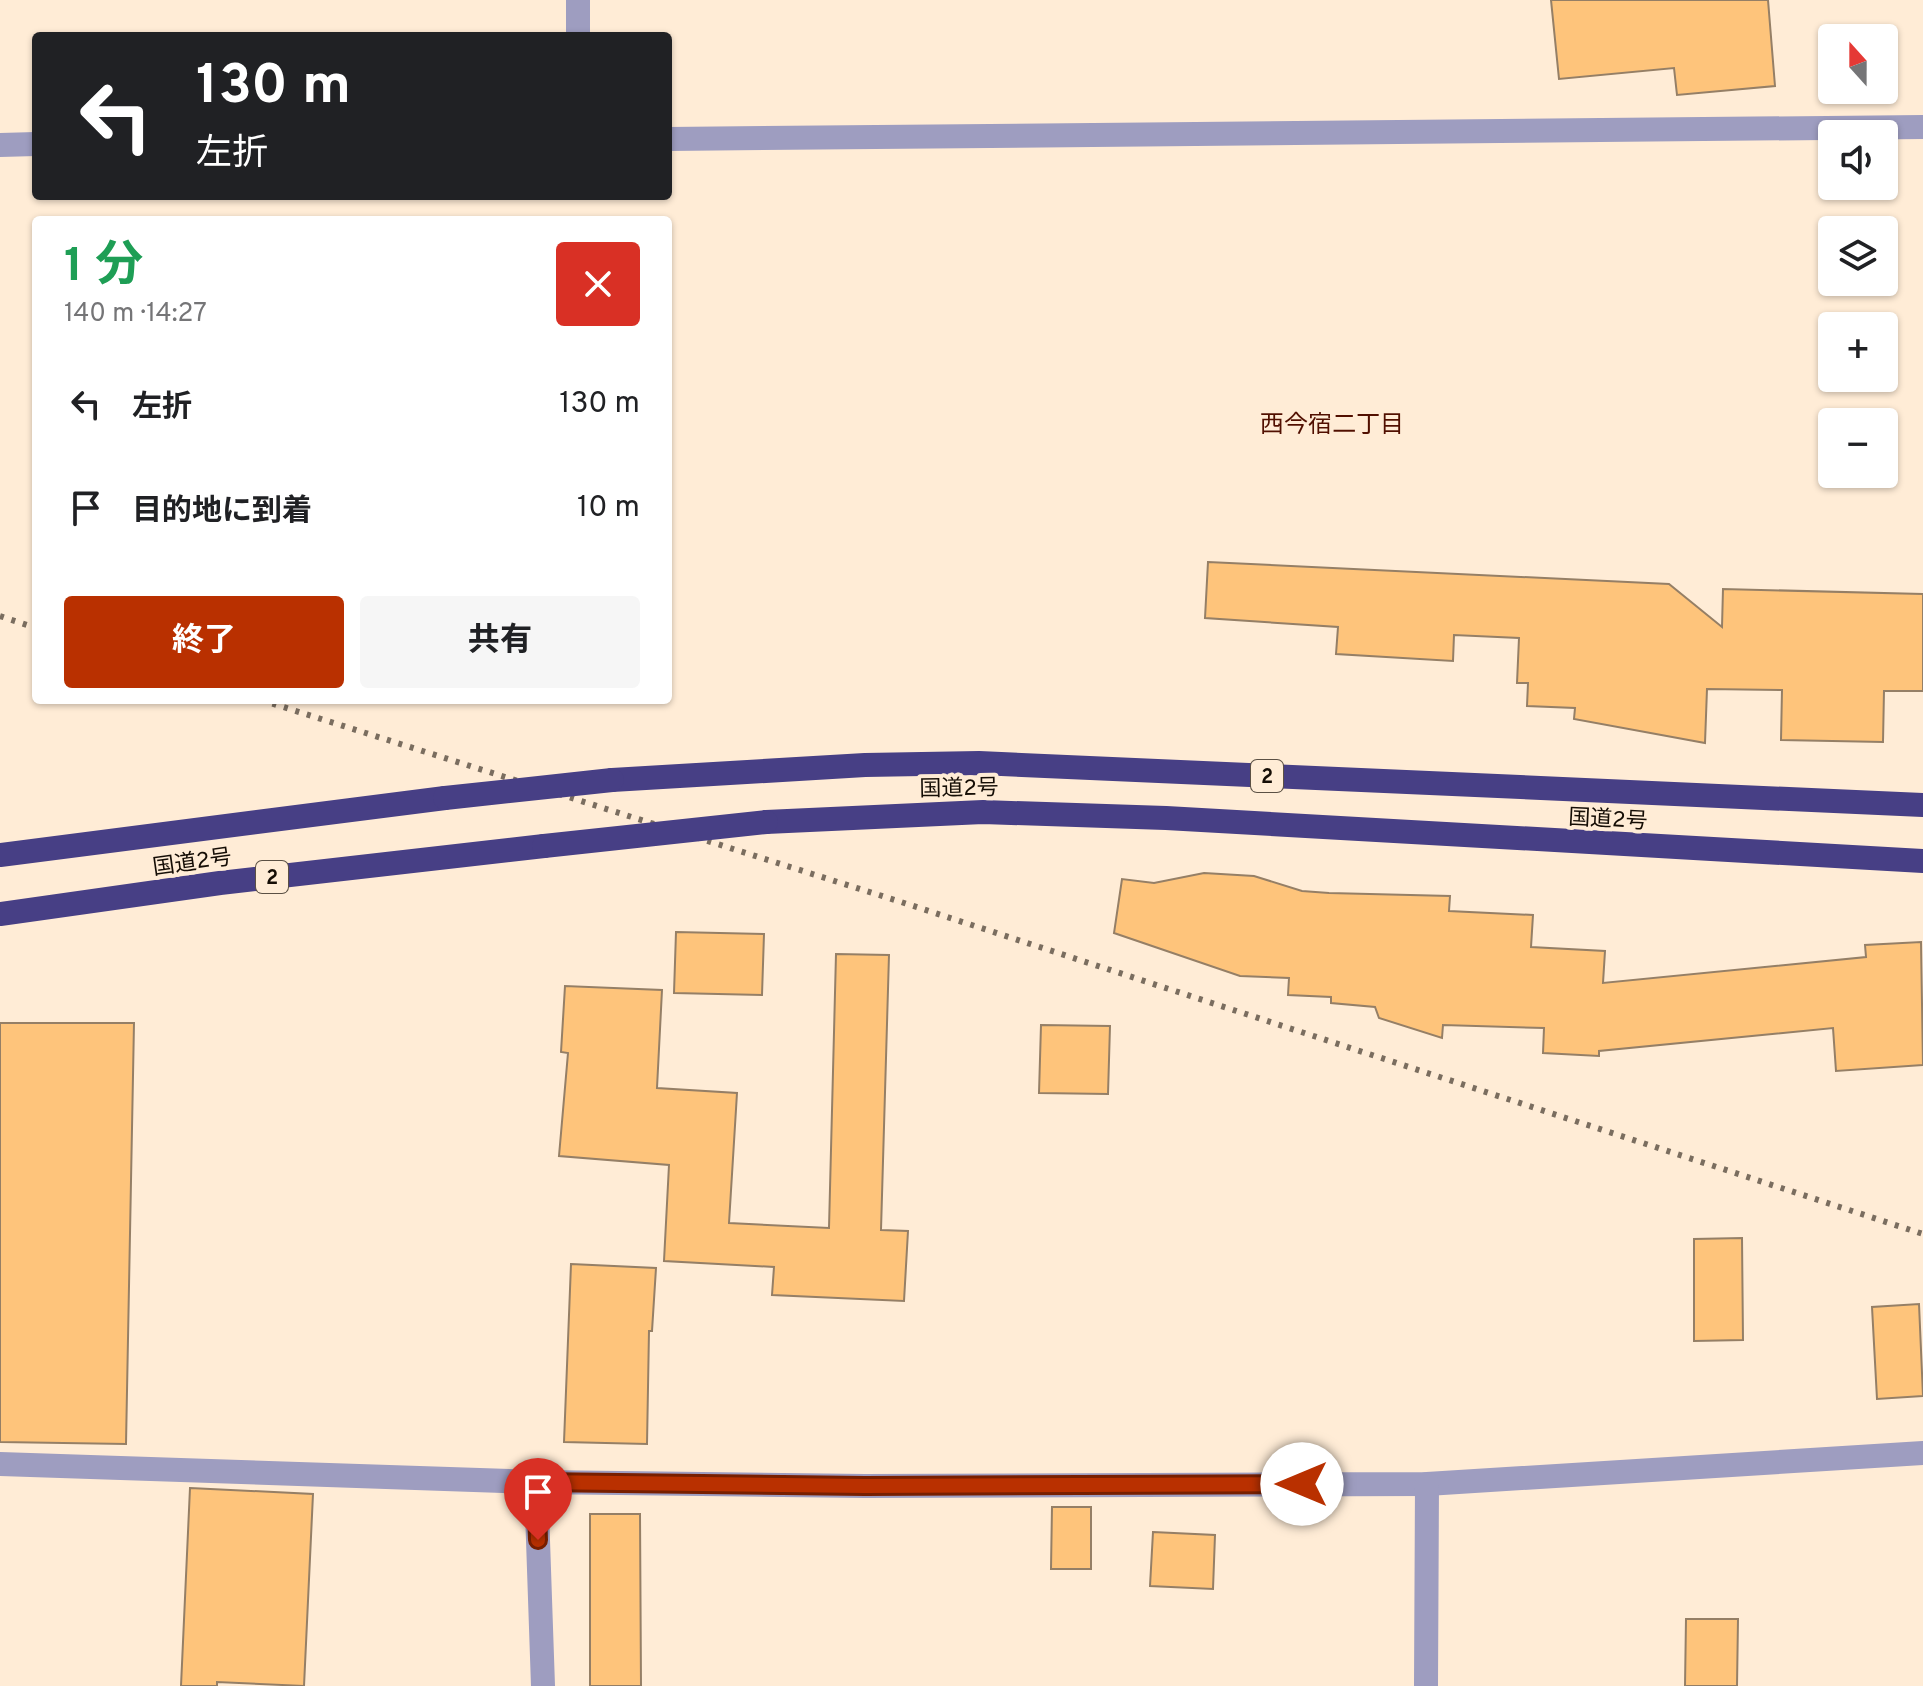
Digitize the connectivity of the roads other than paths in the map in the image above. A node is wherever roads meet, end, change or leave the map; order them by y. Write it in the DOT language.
graph roads {
  1 [pos="578,0"];
  2 [pos="578,32"];
  3 [pos="1923,127"];
  4 [pos="672,139"];
  5 [pos="32,144"];
  6 [pos="0,145"];
  7 [pos="1923,805"];
  8 [pos="0,855"];
  9 [pos="1923,861"];
  10 [pos="0,914"];
  11 [pos="1923,1453"];
  12 [pos="0,1464"];
  13 [pos="536,1482"];
  14 [pos="1427,1484"];
  15 [pos="543,1686"];
  16 [pos="1426,1686"];
  1 -- 2 [label="street"];
  3 -- 4 [label="street"];
  5 -- 6 [label="street"];
  7 -- 8 [label="highway, 国道2号 / 2, bridge"];
  9 -- 10 [label="highway, 国道2号 / 2, bridge"];
  11 -- 14 [label="street"];
  12 -- 13 [label="street"];
  13 -- 14 [label="street"];
  13 -- 15 [label="street"];
  14 -- 16 [label="street"];
}
